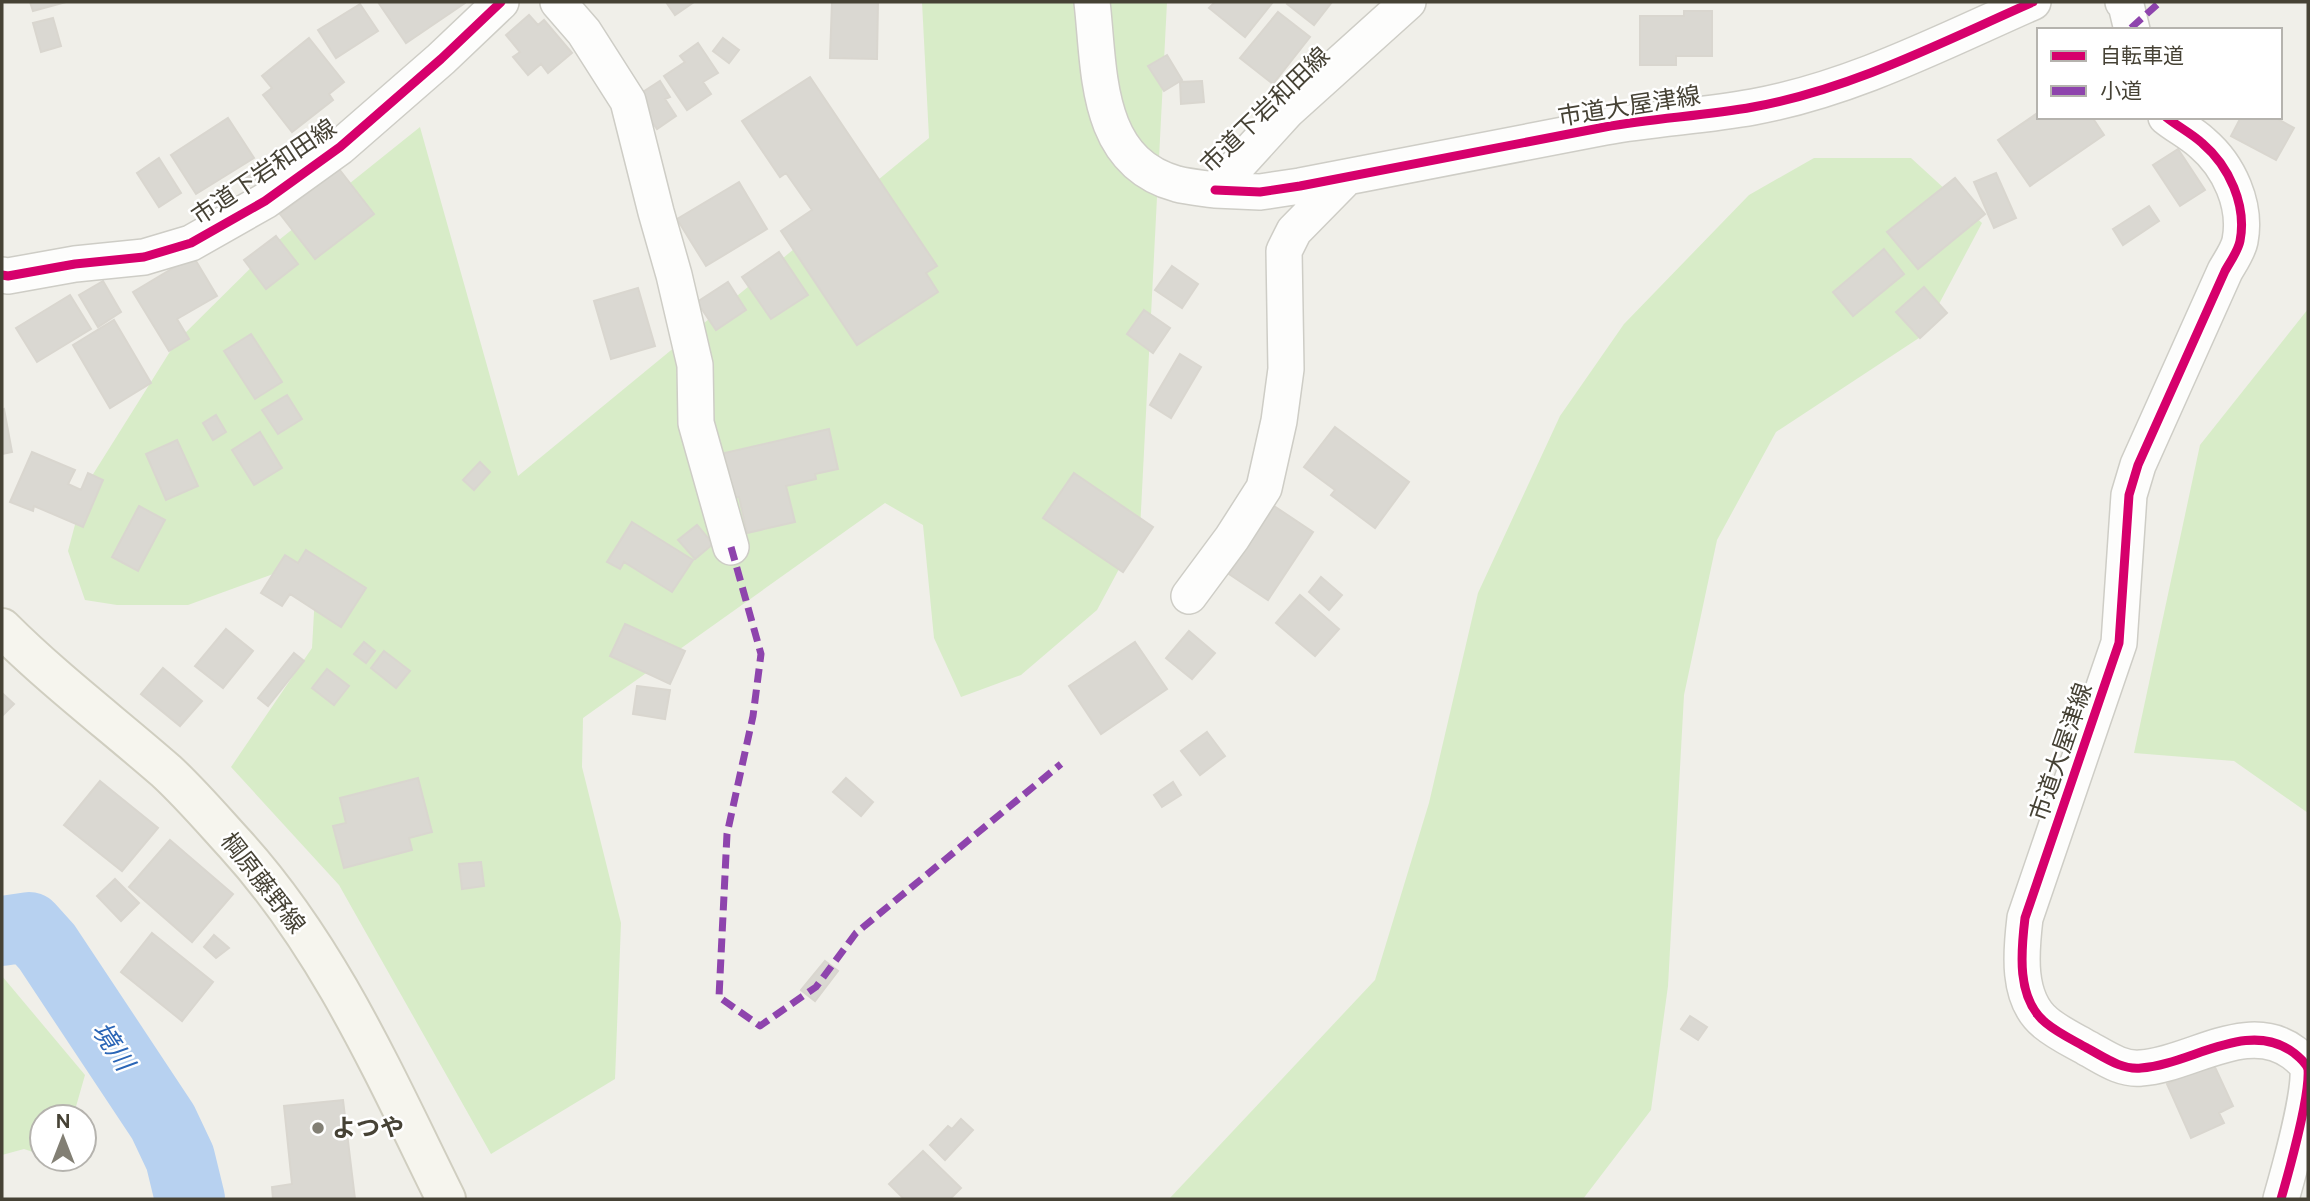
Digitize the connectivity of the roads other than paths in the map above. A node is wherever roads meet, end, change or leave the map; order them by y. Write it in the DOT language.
graph roads {
  1 [pos="501,2"];
  2 [pos="558,2"];
  3 [pos="1092,2"];
  4 [pos="1408,2"];
  5 [pos="2033,2"];
  6 [pos="2123,2"];
  7 [pos="2132,28"];
  8 [pos="2169,119"];
  9 [pos="1347,177"];
  10 [pos="1215,190"];
  11 [pos="2,275"];
  12 [pos="731,547"];
  13 [pos="1189,596"];
  14 [pos="2,628"];
  15 [pos="446,1199"];
  16 [pos="2281,1199"];
  1 -- 11 [label="street, 市道下岩和田線"];
  2 -- 12 [label="street"];
  3 -- 10 [label="street, 市道下岩和田線"];
  4 -- 10 [label="street, 市道下岩和田線"];
  5 -- 9 [label="street, 市道大屋津線"];
  6 -- 7 [label="street"];
  8 -- 16 [label="street, 市道大屋津線"];
  9 -- 10 [label="street, 市道大屋津線"];
  9 -- 13 [label="street"];
  14 -- 15 [label="main road, 棡原藤野線"];
}
